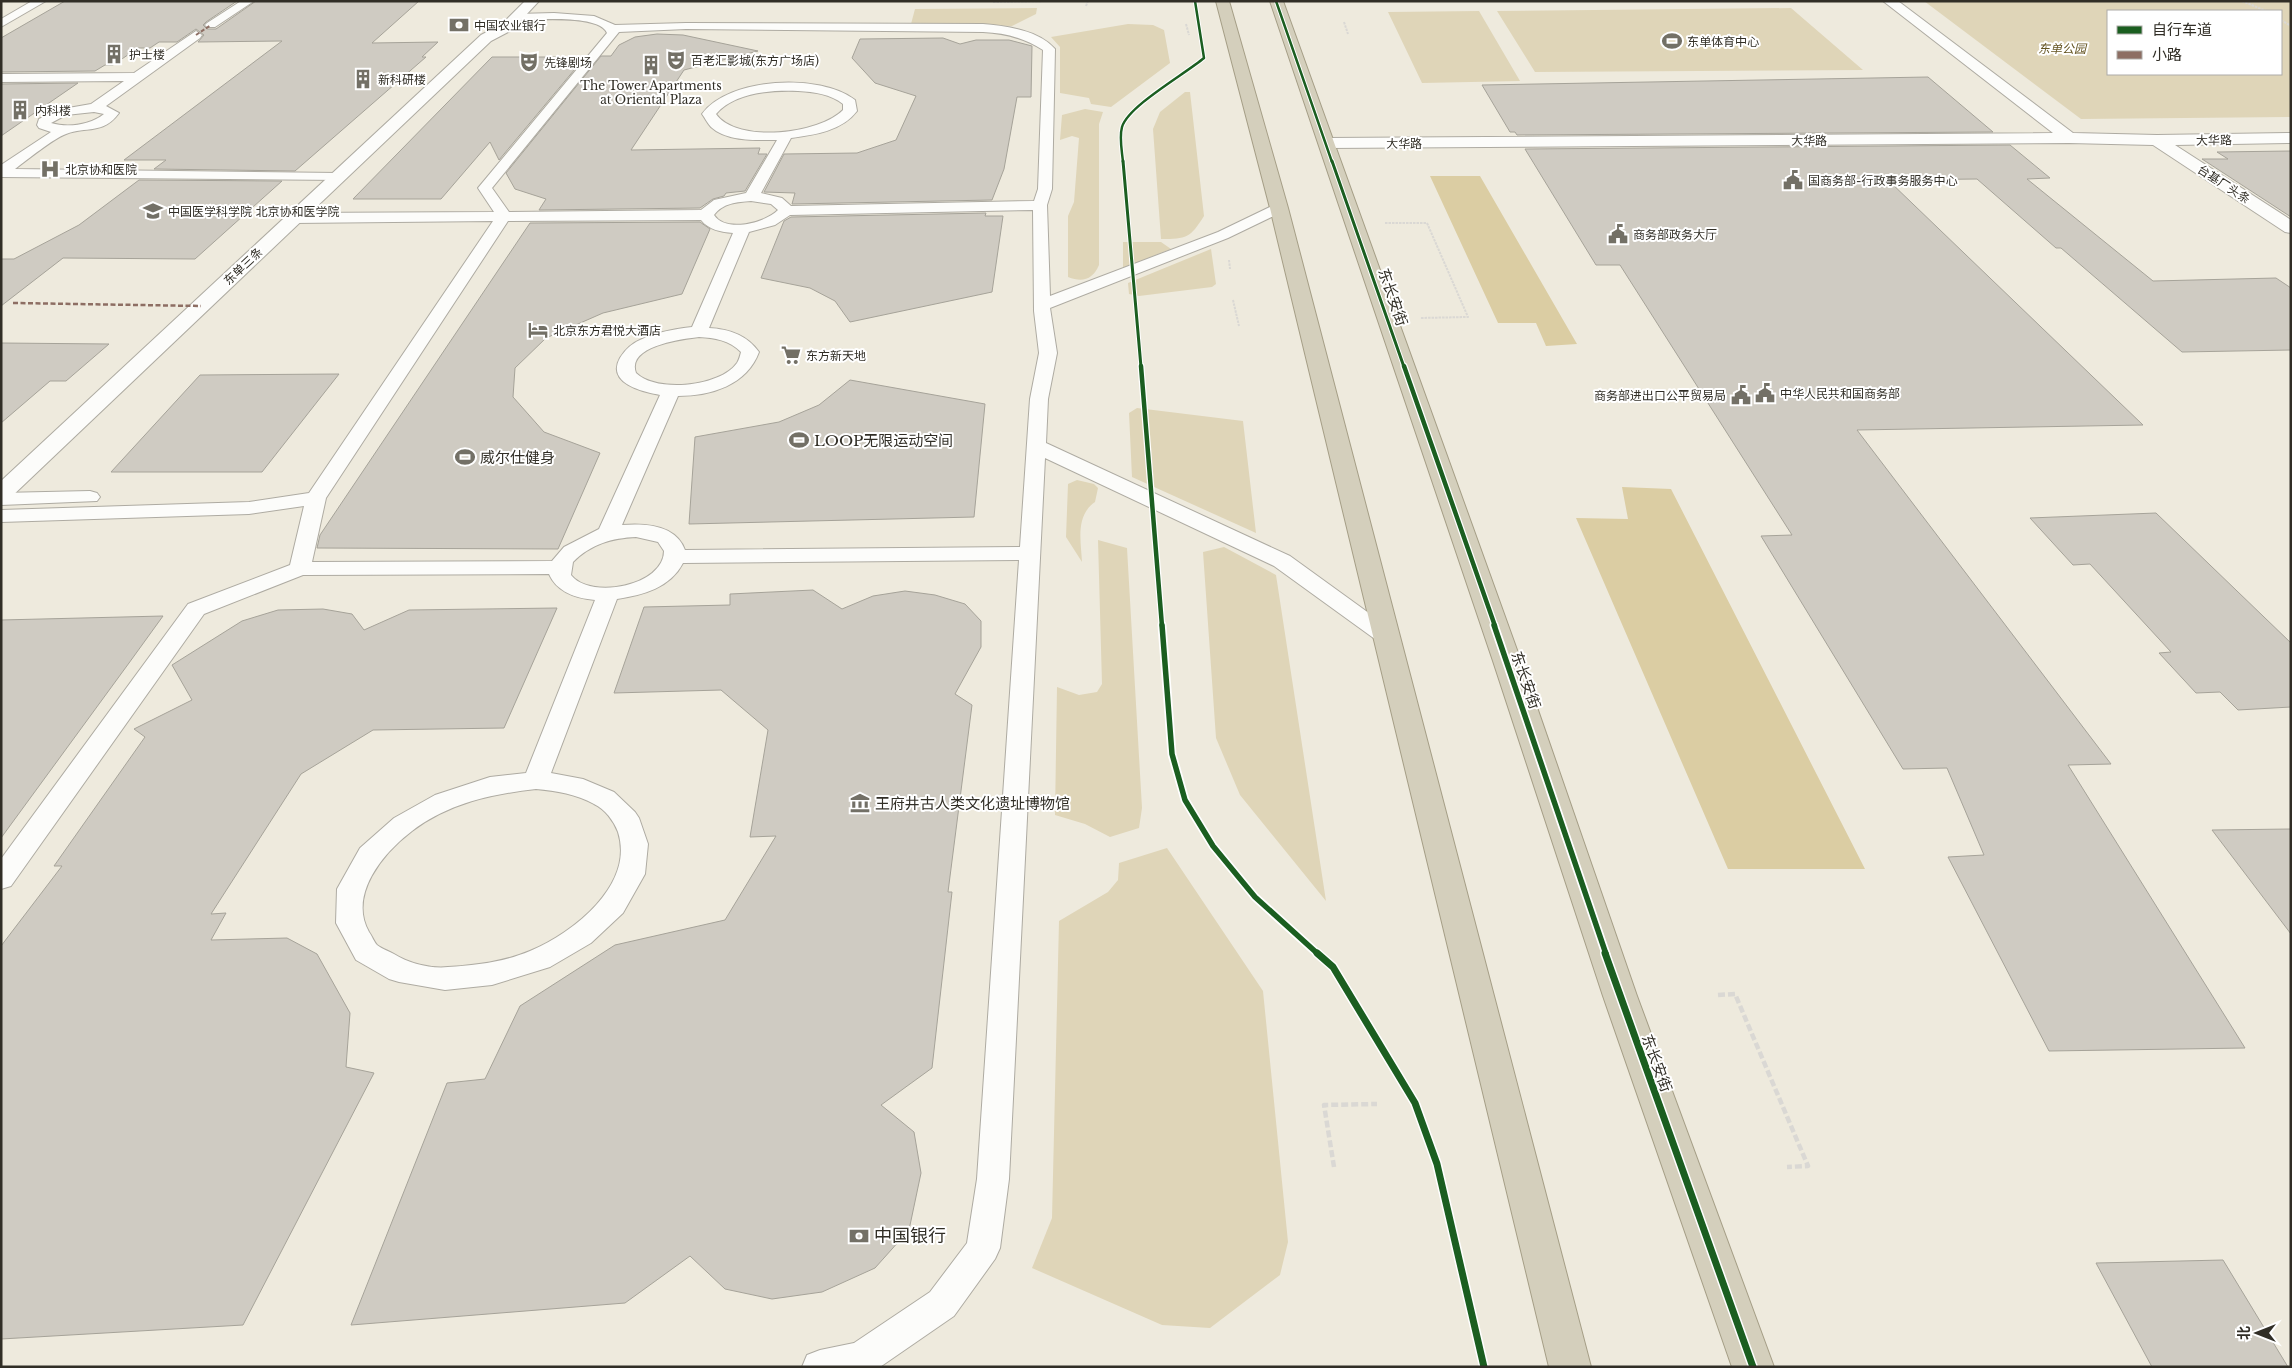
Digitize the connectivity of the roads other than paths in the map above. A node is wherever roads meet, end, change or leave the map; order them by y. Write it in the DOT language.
graph roads {
  1 [pos="41,1"];
  2 [pos="249,1"];
  3 [pos="514,1"];
  4 [pos="533,1"];
  5 [pos="1222,1"];
  6 [pos="1276,1"];
  7 [pos="1889,1"];
  8 [pos="517,17"];
  9 [pos="1,24"];
  10 [pos="211,25"];
  11 [pos="614,29"];
  12 [pos="196,35"];
  13 [pos="486,38"];
  14 [pos="1,78"];
  15 [pos="136,79"];
  16 [pos="94,108"];
  17 [pos="64,129"];
  18 [pos="786,135"];
  19 [pos="2069,138"];
  20 [pos="2291,138"];
  21 [pos="2157,140"];
  22 [pos="1327,143"];
  23 [pos="5,170"];
  24 [pos="338,177"];
  25 [pos="751,197"];
  26 [pos="1040,206"];
  27 [pos="1280,208"];
  28 [pos="786,211"];
  29 [pos="706,215"];
  30 [pos="504,216"];
  31 [pos="294,218"];
  32 [pos="742,228"];
  33 [pos="2291,228"];
  34 [pos="1043,305"];
  35 [pos="699,332"];
  36 [pos="671,390"];
  37 [pos="1036,446"];
  38 [pos="1,494"];
  39 [pos="316,498"];
  40 [pos="1,499"];
  41 [pos="1,516"];
  42 [pos="608,533"];
  43 [pos="1028,553"];
  44 [pos="675,557"];
  45 [pos="561,567"];
  46 [pos="300,569"];
  47 [pos="608,594"];
  48 [pos="1387,637"];
  49 [pos="536,780"];
  50 [pos="1,879"];
  51 [pos="820,1367"];
  52 [pos="1570,1367"];
  53 [pos="1753,1367"];
  1 -- 9 [label="lane"];
  2 -- 10 [label="lane"];
  3 -- 13 [label="street, 东单三条"];
  4 -- 8 [label="street, 东单三条"];
  5 -- 27 [label="highway"];
  6 -- 22 [label="highway, 东长安街"];
  7 -- 19 [label="street"];
  8 -- 11 [label="lane"];
  8 -- 13 [label="street, 东单三条"];
  11 -- 26 [label="lane"];
  11 -- 30 [label="lane"];
  12 -- 15 [label="lane"];
  13 -- 24 [label="street, 东单三条"];
  14 -- 15 [label="lane"];
  15 -- 16 [label="lane"];
  16 -- 17 [label="lane"];
  16 -- 17 [label="lane"];
  17 -- 23 [label="lane"];
  18 -- 18 [label="lane"];
  18 -- 25 [label="lane"];
  19 -- 21 [label="street, 大华路"];
  19 -- 22 [label="street, 大华路"];
  20 -- 21 [label="street, 大华路"];
  21 -- 33 [label="street, 台基厂头条"];
  22 -- 53 [label="highway, 东长安街"];
  23 -- 24 [label="lane"];
  24 -- 31 [label="street, 东单三条"];
  25 -- 28 [label="lane"];
  25 -- 29 [label="lane"];
  26 -- 28 [label="lane"];
  26 -- 34 [label="lane"];
  27 -- 34 [label="lane"];
  27 -- 48 [label="highway"];
  28 -- 32 [label="lane"];
  29 -- 30 [label="lane"];
  29 -- 32 [label="lane"];
  30 -- 31 [label="lane"];
  30 -- 39 [label="lane"];
  31 -- 38 [label="street, 东单三条"];
  32 -- 35 [label="lane"];
  34 -- 37 [label="lane"];
  35 -- 36 [label="lane"];
  35 -- 36 [label="lane"];
  36 -- 42 [label="lane"];
  37 -- 43 [label="lane"];
  37 -- 48 [label="lane"];
  39 -- 40 [label="lane"];
  39 -- 41 [label="lane"];
  39 -- 46 [label="lane"];
  42 -- 44 [label="lane"];
  42 -- 45 [label="lane"];
  43 -- 44 [label="lane"];
  43 -- 51 [label="lane"];
  44 -- 47 [label="lane"];
  45 -- 46 [label="lane"];
  45 -- 47 [label="lane"];
  46 -- 50 [label="lane"];
  47 -- 49 [label="lane"];
  48 -- 52 [label="highway"];
  49 -- 49 [label="lane"];
}
